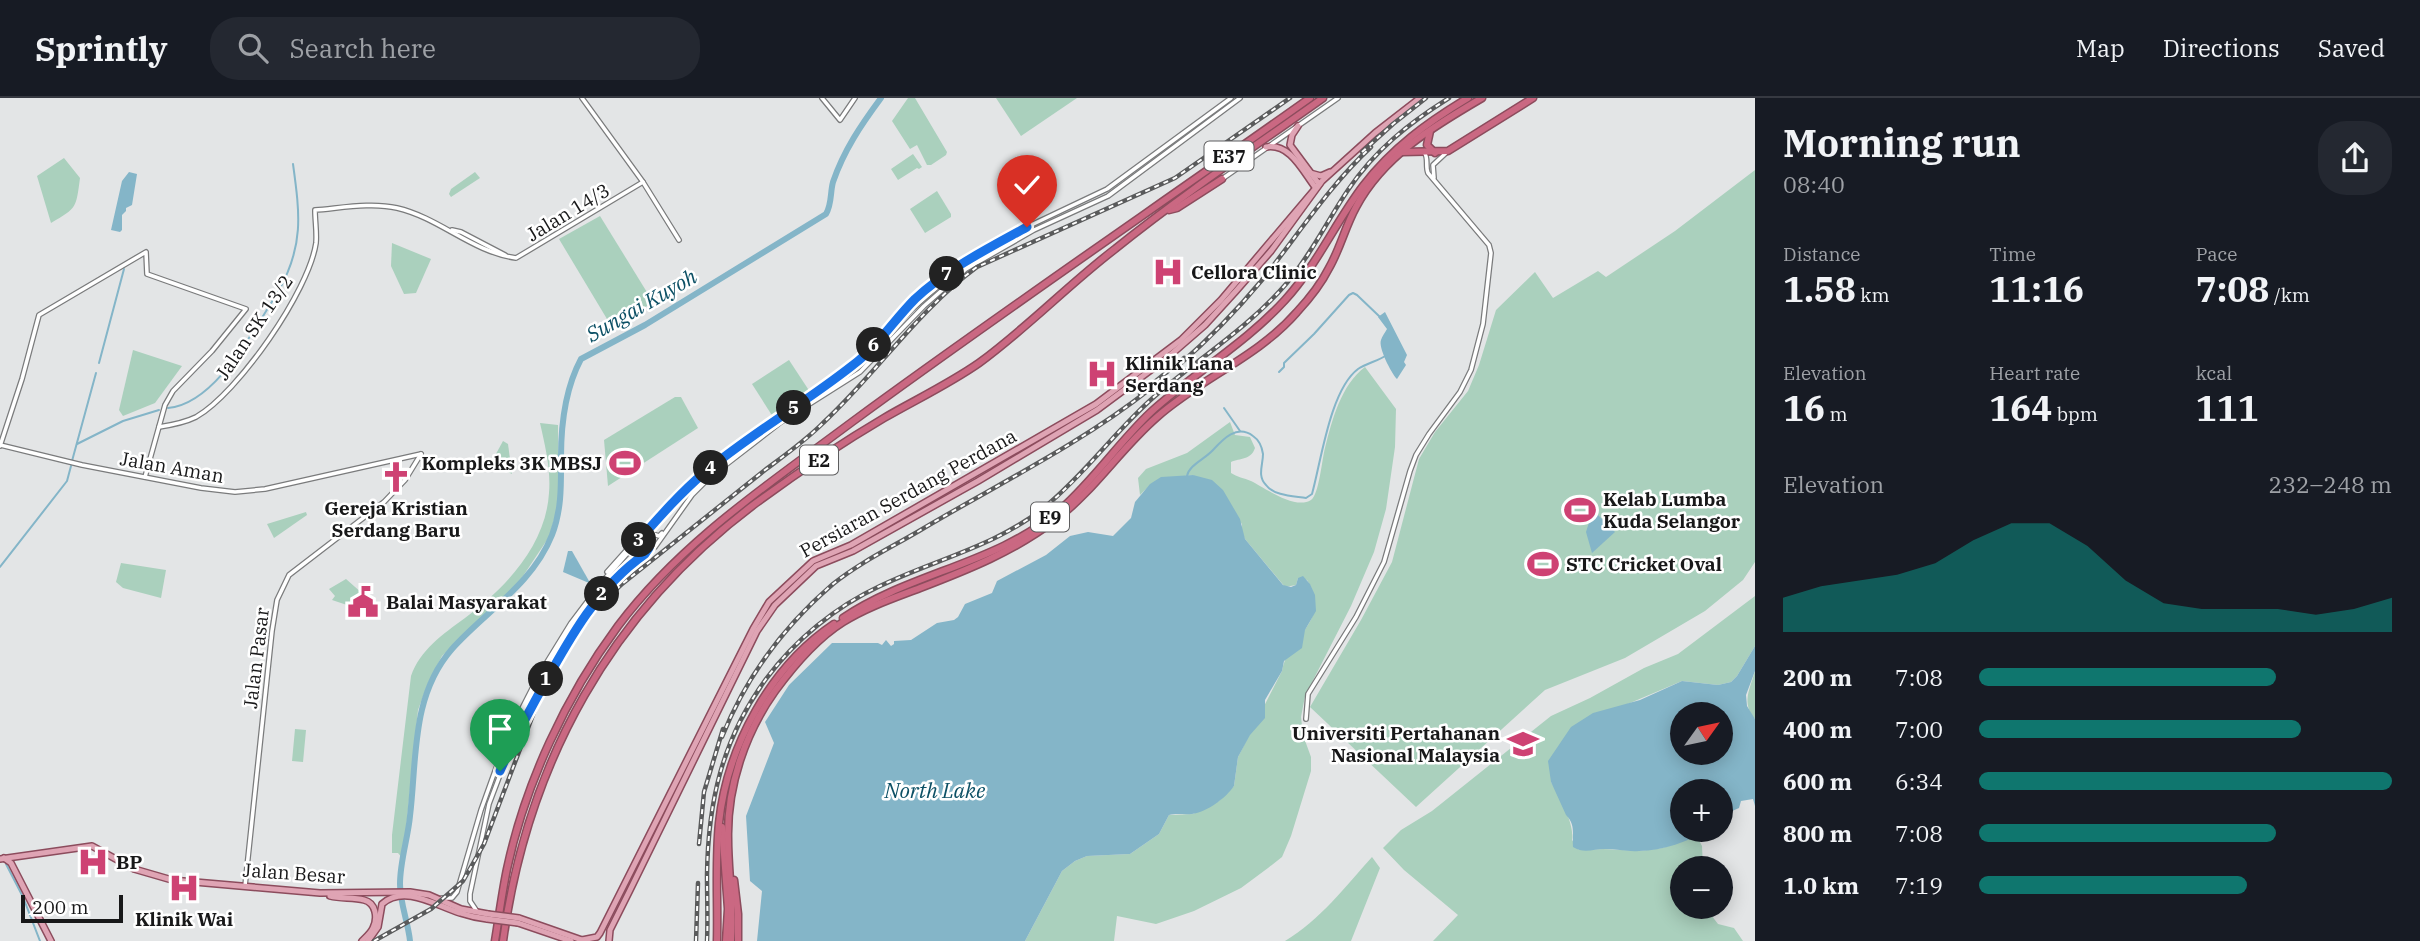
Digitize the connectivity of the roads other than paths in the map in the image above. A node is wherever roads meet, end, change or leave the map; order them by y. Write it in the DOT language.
graph roads {
  1 [pos="582,98"];
  2 [pos="822,98"];
  3 [pos="855,98"];
  4 [pos="1231,98"];
  5 [pos="1240,98"];
  6 [pos="1311,98"];
  7 [pos="1323,98"];
  8 [pos="1338,98"];
  9 [pos="1420,98"];
  10 [pos="1468,98"];
  11 [pos="1482,98"];
  12 [pos="1532,98"];
  13 [pos="1298,125"];
  14 [pos="1431,129"];
  15 [pos="1266,147"];
  16 [pos="1448,151"];
  17 [pos="1424,152"];
  18 [pos="1400,153"];
  19 [pos="1435,153"];
  20 [pos="1426,162"];
  21 [pos="1333,171"];
  22 [pos="1309,175"];
  23 [pos="1222,179"];
  24 [pos="1435,180"];
  25 [pos="643,182"];
  26 [pos="1319,185"];
  27 [pos="1307,195"];
  28 [pos="1163,212"];
  29 [pos="450,230"];
  30 [pos="459,236"];
  31 [pos="679,240"];
  32 [pos="481,241"];
  33 [pos="1268,248"];
  34 [pos="505,255"];
  35 [pos="975,333"];
  36 [pos="976,364"];
  37 [pos="159,427"];
  38 [pos="0,446"];
  39 [pos="421,454"];
  40 [pos="997,465"];
  41 [pos="145,477"];
  42 [pos="651,526"];
  43 [pos="669,527"];
  44 [pos="631,549"];
  45 [pos="645,554"];
  46 [pos="602,582"];
  47 [pos="1306,719"];
  48 [pos="719,819"];
  49 [pos="664,823"];
  50 [pos="655,824"];
  51 [pos="20,856"];
  52 [pos="646,858"];
  53 [pos="2,859"];
  54 [pos="636,862"];
  55 [pos="14,868"];
  56 [pos="730,870"];
  57 [pos="461,879"];
  58 [pos="245,886"];
  59 [pos="471,886"];
  60 [pos="627,887"];
  61 [pos="320,893"];
  62 [pos="397,894"];
  63 [pos="410,894"];
  64 [pos="436,898"];
  65 [pos="480,913"];
  66 [pos="488,917"];
  67 [pos="519,921"];
  68 [pos="584,940"];
  69 [pos="51,941"];
  70 [pos="362,941"];
  71 [pos="368,941"];
  72 [pos="495,941"];
  73 [pos="503,941"];
  74 [pos="571,941"];
  75 [pos="609,941"];
  76 [pos="717,941"];
  77 [pos="728,941"];
  78 [pos="738,941"];
  1 -- 25 [label="street"];
  2 -- 3 [label="street"];
  4 -- 42 [label="street"];
  5 -- 43 [label="street"];
  6 -- 35 [label="highway, E37"];
  7 -- 28 [label="highway, E37"];
  8 -- 13 [label="street"];
  9 -- 21 [label="main road, Persiaran Serdang Perdana"];
  10 -- 48 [label="highway, E9"];
  11 -- 14 [label="highway, E9"];
  12 -- 16 [label="highway"];
  13 -- 15 [label="street"];
  13 -- 22 [label="main road"];
  14 -- 18 [label="highway, E9"];
  14 -- 19 [label="highway"];
  15 -- 22 [label="main road"];
  15 -- 23 [label="street"];
  16 -- 19 [label="highway"];
  16 -- 24 [label="street"];
  17 -- 18 [label="highway"];
  17 -- 19 [label="highway"];
  17 -- 20 [label="street"];
  18 -- 56 [label="highway, E9"];
  19 -- 20 [label="street"];
  20 -- 24 [label="street"];
  21 -- 22 [label="main road"];
  21 -- 26 [label="main road, Persiaran Serdang Perdana"];
  22 -- 26 [label="main road"];
  22 -- 27 [label="main road"];
  23 -- 28 [label="highway"];
  24 -- 47 [label="street"];
  25 -- 31 [label="street"];
  25 -- 34 [label="street, Jalan 14/3"];
  26 -- 27 [label="main road, Persiaran Serdang Perdana"];
  26 -- 33 [label="main road, Persiaran Serdang Perdana"];
  27 -- 33 [label="main road, Persiaran Serdang Perdana"];
  28 -- 36 [label="highway, E37"];
  29 -- 30 [label="street"];
  29 -- 32 [label="street"];
  29 -- 37 [label="street, Jalan SK 13/2"];
  30 -- 32 [label="street"];
  30 -- 34 [label="street"];
  32 -- 34 [label="street"];
  33 -- 40 [label="main road, Persiaran Serdang Perdana"];
  35 -- 72 [label="highway, E2"];
  36 -- 73 [label="highway, E2"];
  37 -- 38 [label="street"];
  37 -- 41 [label="street"];
  38 -- 41 [label="street, Jalan Aman"];
  39 -- 41 [label="street, Jalan Aman"];
  39 -- 58 [label="street, Jalan Pasar"];
  40 -- 49 [label="main road, Persiaran Serdang Perdana"];
  40 -- 50 [label="main road, Persiaran Serdang Perdana"];
  42 -- 43 [label="street"];
  42 -- 44 [label="street"];
  42 -- 46 [label="street"];
  43 -- 45 [label="street"];
  44 -- 45 [label="street"];
  44 -- 46 [label="street"];
  45 -- 59 [label="street"];
  46 -- 57 [label="street"];
  48 -- 76 [label="highway, E9"];
  48 -- 77 [label="highway"];
  49 -- 50 [label="main road"];
  49 -- 52 [label="main road, Persiaran Serdang Perdana"];
  50 -- 54 [label="main road, Persiaran Serdang Perdana"];
  51 -- 53 [label="main road, Jalan Besar"];
  51 -- 55 [label="main road"];
  51 -- 58 [label="main road, Jalan Besar"];
  52 -- 54 [label="main road"];
  52 -- 60 [label="main road, Persiaran Serdang Perdana"];
  53 -- 55 [label="main road"];
  54 -- 60 [label="main road, Persiaran Serdang Perdana"];
  55 -- 69 [label="main road"];
  56 -- 77 [label="highway, E9"];
  56 -- 78 [label="highway"];
  57 -- 59 [label="street"];
  57 -- 64 [label="street"];
  58 -- 61 [label="main road, Jalan Besar"];
  59 -- 65 [label="street"];
  60 -- 68 [label="main road, Persiaran Serdang Perdana"];
  60 -- 75 [label="main road, Persiaran Serdang Perdana"];
  61 -- 62 [label="main road, Jalan Besar"];
  61 -- 70 [label="main road"];
  62 -- 63 [label="main road, Jalan Besar"];
  62 -- 71 [label="main road"];
  63 -- 64 [label="main road, Jalan Besar"];
  63 -- 66 [label="main road, Jalan Besar"];
  64 -- 65 [label="main road, Jalan Besar"];
  65 -- 66 [label="main road, Jalan Besar"];
  66 -- 67 [label="main road, Jalan Besar, bridge"];
  67 -- 68 [label="main road, Jalan Besar"];
  67 -- 74 [label="main road, Jalan Besar"];
}
